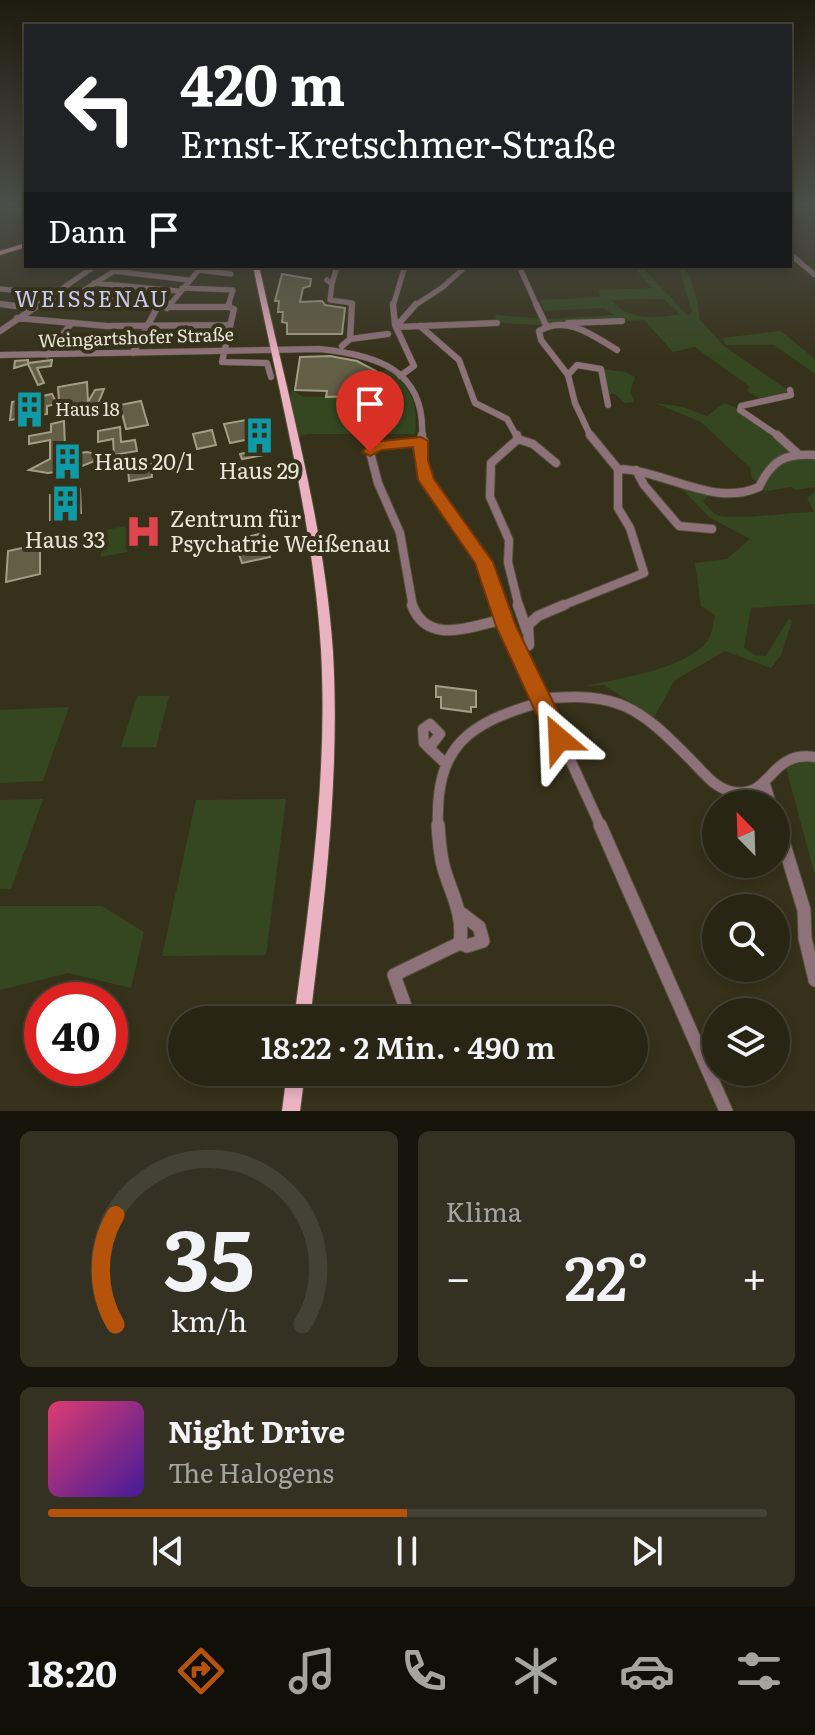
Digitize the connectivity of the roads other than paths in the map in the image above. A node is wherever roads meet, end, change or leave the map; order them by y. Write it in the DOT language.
graph roads {
  1 [pos="792,256"];
  2 [pos="92,268"];
  3 [pos="118,268"];
  4 [pos="200,268"];
  5 [pos="256,268"];
  6 [pos="336,268"];
  7 [pos="405,268"];
  8 [pos="464,268"];
  9 [pos="520,268"];
  10 [pos="113,271"];
  11 [pos="231,274"];
  12 [pos="815,275"];
  13 [pos="188,280"];
  14 [pos="94,283"];
  15 [pos="123,287"];
  16 [pos="0,289"];
  17 [pos="180,290"];
  18 [pos="52,293"];
  19 [pos="44,299"];
  20 [pos="66,302"];
  21 [pos="0,304"];
  22 [pos="102,306"];
  23 [pos="228,307"];
  24 [pos="32,308"];
  25 [pos="157,308"];
  26 [pos="167,308"];
  27 [pos="17,318"];
  28 [pos="622,321"];
  29 [pos="497,323"];
  30 [pos="567,323"];
  31 [pos="70,325"];
  32 [pos="229,325"];
  33 [pos="396,325"];
  34 [pos="546,325"];
  35 [pos="420,326"];
  36 [pos="146,327"];
  37 [pos="1,330"];
  38 [pos="388,334"];
  39 [pos="272,336"];
  40 [pos="350,339"];
  41 [pos="295,347"];
  42 [pos="274,348"];
  43 [pos="343,348"];
  44 [pos="223,349"];
  45 [pos="617,350"];
  46 [pos="133,353"];
  47 [pos="0,355"];
  48 [pos="47,355"];
  49 [pos="274,370"];
  50 [pos="568,375"];
  51 [pos="400,376"];
  52 [pos="790,390"];
  53 [pos="608,405"];
  54 [pos="518,439"];
  55 [pos="423,441"];
  56 [pos="797,453"];
  57 [pos="815,455"];
  58 [pos="556,463"];
  59 [pos="618,469"];
  60 [pos="636,470"];
  61 [pos="712,529"];
  62 [pos="506,619"];
  63 [pos="527,632"];
  64 [pos="515,652"];
  65 [pos="541,701"];
  66 [pos="429,748"];
  67 [pos="815,757"];
  68 [pos="445,763"];
  69 [pos="765,784"];
  70 [pos="767,790"];
  71 [pos="790,864"];
  72 [pos="462,914"];
  73 [pos="460,943"];
  74 [pos="815,980"];
  75 [pos="304,1006"];
  76 [pos="405,1006"];
  77 [pos="294,1086"];
  78 [pos="291,1111"];
  79 [pos="726,1111"];
  1 -- 12 [label="street"];
  2 -- 18 [label="street"];
  3 -- 10 [label="street"];
  4 -- 11 [label="street"];
  4 -- 13 [label="street"];
  5 -- 39 [label="main road"];
  6 -- 40 [label="street"];
  7 -- 33 [label="street"];
  8 -- 33 [label="street"];
  9 -- 34 [label="street"];
  10 -- 13 [label="street"];
  10 -- 14 [label="street"];
  13 -- 17 [label="street"];
  14 -- 15 [label="street"];
  14 -- 20 [label="street"];
  15 -- 17 [label="street"];
  15 -- 22 [label="street"];
  16 -- 18 [label="street"];
  17 -- 23 [label="street"];
  17 -- 26 [label="street"];
  18 -- 19 [label="street"];
  19 -- 20 [label="street"];
  19 -- 24 [label="street"];
  20 -- 22 [label="street"];
  21 -- 24 [label="street"];
  22 -- 25 [label="street"];
  23 -- 26 [label="street"];
  23 -- 32 [label="street"];
  24 -- 27 [label="street"];
  25 -- 26 [label="street"];
  25 -- 36 [label="street"];
  27 -- 31 [label="street"];
  27 -- 37 [label="street"];
  28 -- 30 [label="street"];
  29 -- 35 [label="street"];
  30 -- 34 [label="street"];
  30 -- 45 [label="street"];
  31 -- 36 [label="street"];
  31 -- 48 [label="street"];
  32 -- 36 [label="street"];
  32 -- 44 [label="street"];
  33 -- 35 [label="street"];
  33 -- 51 [label="street"];
  34 -- 50 [label="street"];
  35 -- 54 [label="street"];
  36 -- 46 [label="street"];
  38 -- 40 [label="street"];
  39 -- 41 [label="street"];
  39 -- 42 [label="main road"];
  40 -- 43 [label="street"];
  41 -- 42 [label="street, Weingartshofer Straße"];
  41 -- 43 [label="street, Weingartshofer Straße"];
  41 -- 49 [label="street"];
  42 -- 44 [label="street, Weingartshofer Straße"];
  42 -- 49 [label="main road"];
  43 -- 51 [label="street, Weingartshofer Straße"];
  44 -- 46 [label="street, Weingartshofer Straße"];
  44 -- 49 [label="street"];
  46 -- 48 [label="street, Weingartshofer Straße"];
  47 -- 48 [label="street, Weingartshofer Straße"];
  49 -- 75 [label="main road"];
  50 -- 53 [label="street"];
  50 -- 59 [label="street"];
  51 -- 55 [label="street"];
  52 -- 56 [label="street"];
  54 -- 58 [label="street"];
  54 -- 63 [label="street"];
  55 -- 62 [label="street"];
  55 -- 62 [label="street"];
  56 -- 57 [label="street"];
  56 -- 60 [label="street"];
  59 -- 60 [label="street"];
  59 -- 63 [label="street"];
  60 -- 61 [label="street"];
  62 -- 64 [label="street"];
  63 -- 64 [label="street"];
  64 -- 65 [label="street"];
  65 -- 68 [label="street"];
  65 -- 69 [label="street"];
  65 -- 79 [label="street"];
  66 -- 68 [label="street"];
  67 -- 69 [label="street"];
  68 -- 72 [label="street"];
  69 -- 70 [label="street"];
  71 -- 74 [label="street"];
  72 -- 73 [label="street"];
  72 -- 73 [label="street"];
  73 -- 76 [label="street"];
  77 -- 78 [label="main road"];
}
